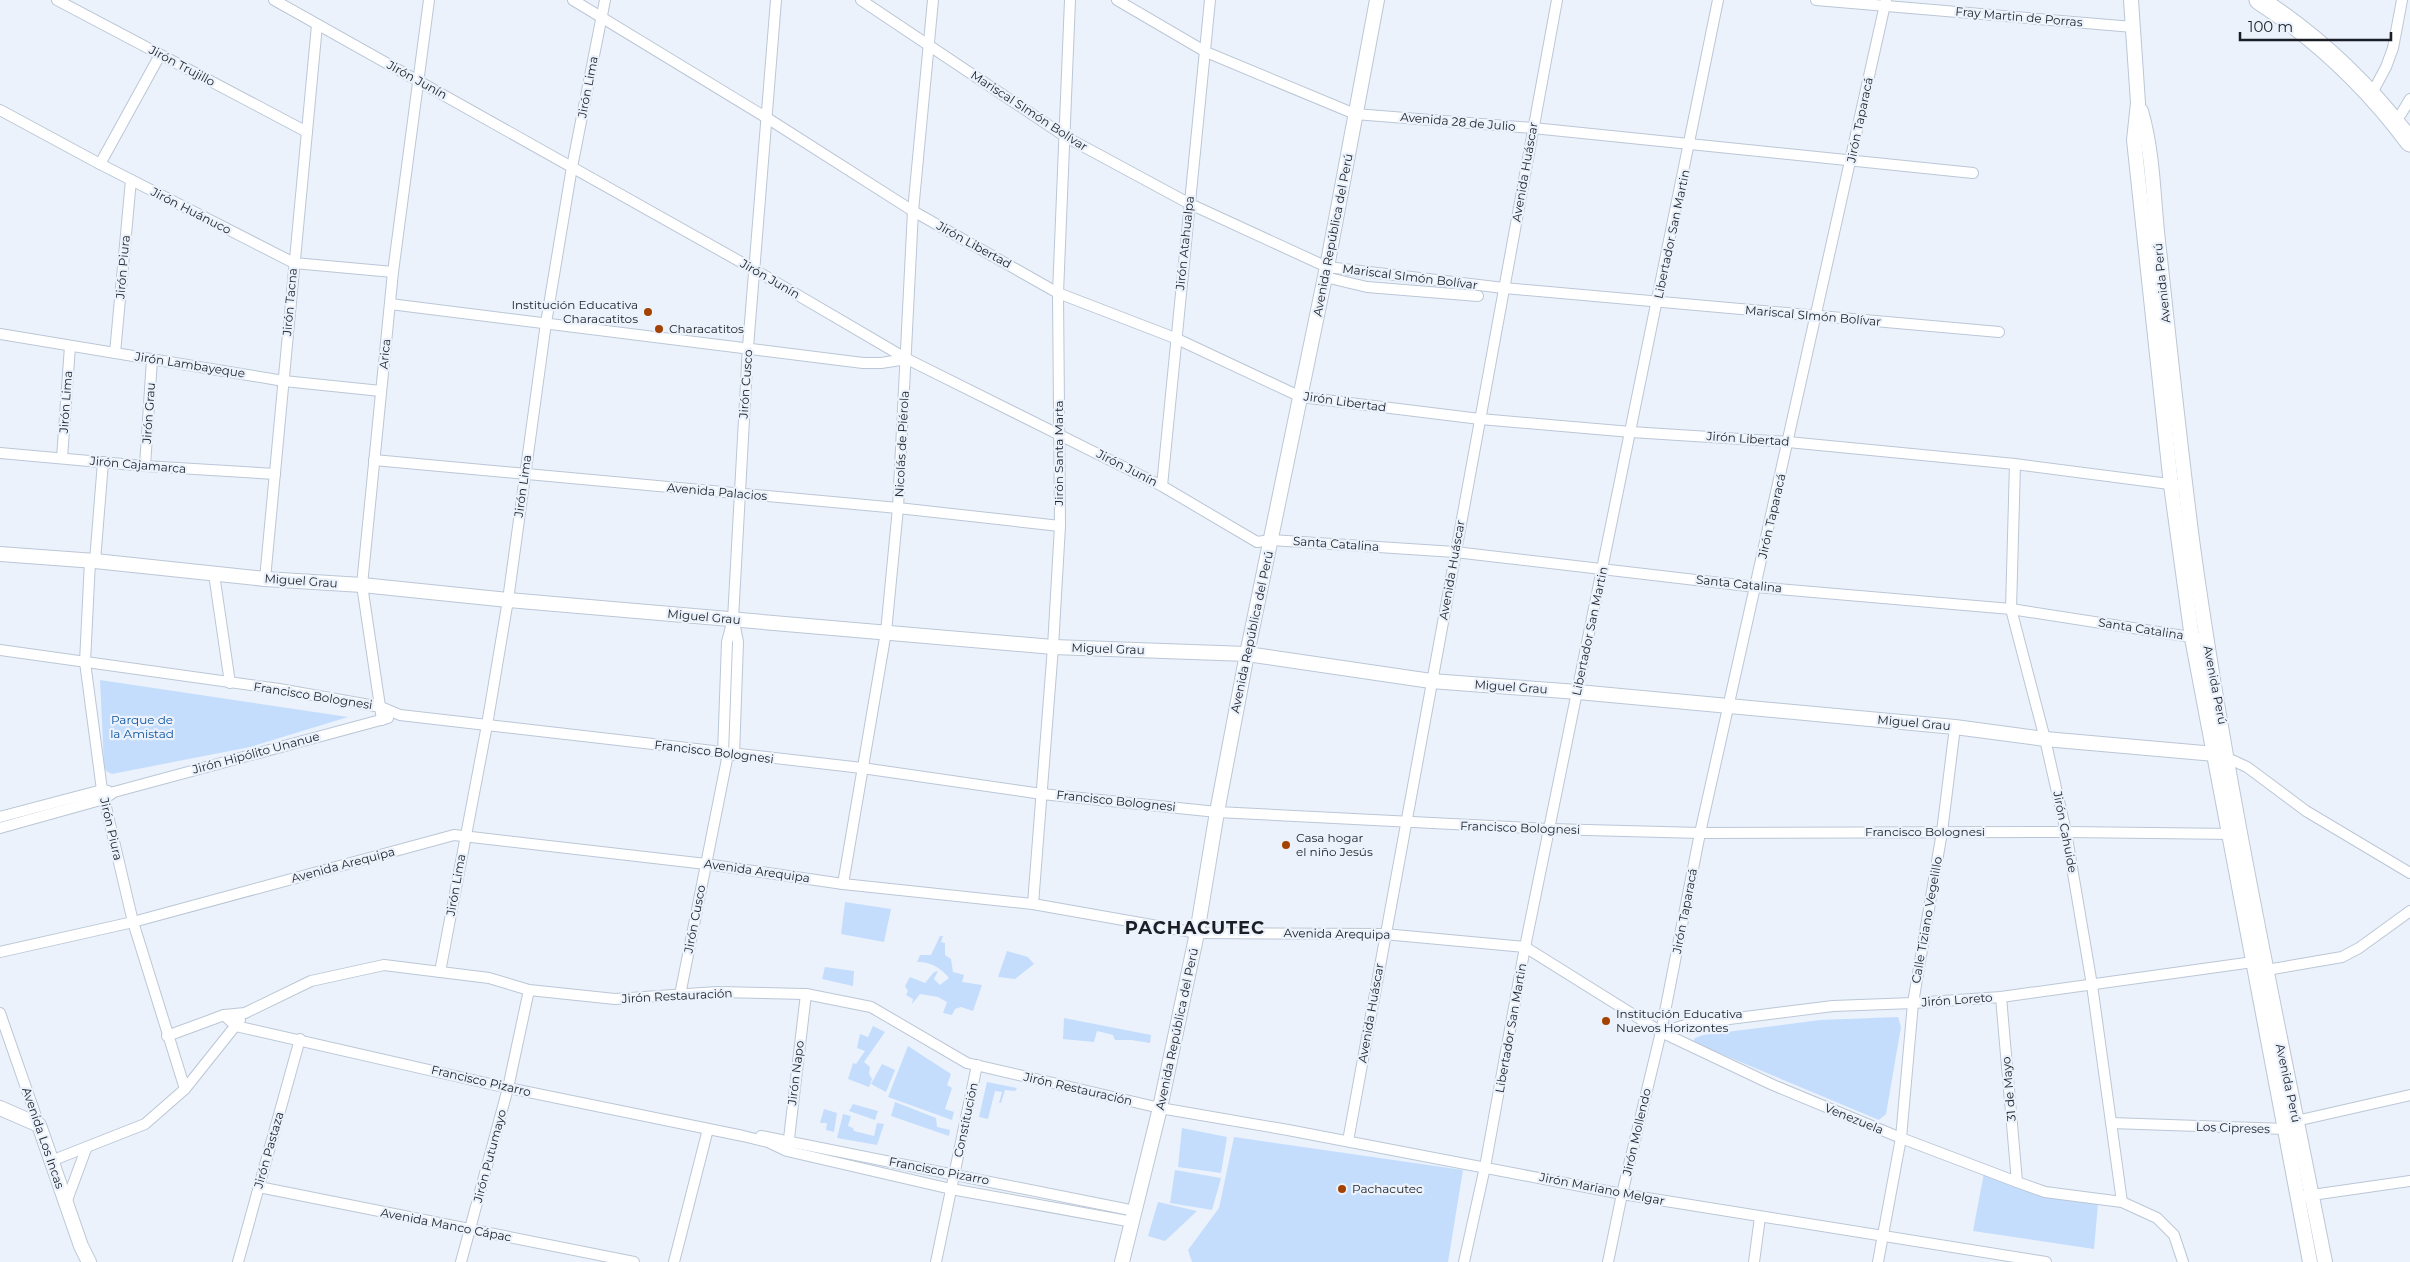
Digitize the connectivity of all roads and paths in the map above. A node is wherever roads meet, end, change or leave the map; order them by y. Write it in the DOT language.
graph roads {
  1 [pos="57,0"];
  2 [pos="274,0"];
  3 [pos="429,0"];
  4 [pos="573,0"];
  5 [pos="605,0"];
  6 [pos="776,0"];
  7 [pos="861,0"];
  8 [pos="933,0"];
  9 [pos="1070,0"];
  10 [pos="1117,0"];
  11 [pos="1210,0"];
  12 [pos="1377,0"];
  13 [pos="1557,0"];
  14 [pos="1718,0"];
  15 [pos="1816,0"];
  16 [pos="2131,0"];
  17 [pos="2259,0"];
  18 [pos="2402,0"];
  19 [pos="287,2"];
  20 [pos="1886,3"];
  21 [pos="602,18"];
  22 [pos="317,24"];
  23 [pos="2133,27"];
  24 [pos="929,45"];
  25 [pos="1206,52"];
  26 [pos="160,55"];
  27 [pos="417,80"];
  28 [pos="2371,95"];
  29 [pos="2410,99"];
  30 [pos="2138,103"];
  31 [pos="0,110"];
  32 [pos="1355,114"];
  33 [pos="767,118"];
  34 [pos="2394,120"];
  35 [pos="1534,128"];
  36 [pos="307,132"];
  37 [pos="1066,138"];
  38 [pos="2410,142"];
  39 [pos="1690,144"];
  40 [pos="1851,160"];
  41 [pos="100,164"];
  42 [pos="572,167"];
  43 [pos="1973,172"];
  44 [pos="130,180"];
  45 [pos="1190,204"];
  46 [pos="913,211"];
  47 [pos="294,263"];
  48 [pos="755,270"];
  49 [pos="393,272"];
  50 [pos="1326,272"];
  51 [pos="1504,288"];
  52 [pos="1058,293"];
  53 [pos="1478,296"];
  54 [pos="1658,302"];
  55 [pos="390,304"];
  56 [pos="1817,316"];
  57 [pos="546,323"];
  58 [pos="1999,332"];
  59 [pos="0,334"];
  60 [pos="1175,338"];
  61 [pos="70,346"];
  62 [pos="748,348"];
  63 [pos="115,353"];
  64 [pos="152,359"];
  65 [pos="907,359"];
  66 [pos="284,381"];
  67 [pos="381,391"];
  68 [pos="1301,397"];
  69 [pos="1480,419"];
  70 [pos="1631,432"];
  71 [pos="1059,434"];
  72 [pos="1788,442"];
  73 [pos="0,452"];
  74 [pos="62,458"];
  75 [pos="374,460"];
  76 [pos="102,462"];
  77 [pos="2015,464"];
  78 [pos="146,466"];
  79 [pos="275,474"];
  80 [pos="525,474"];
  81 [pos="2171,485"];
  82 [pos="1162,486"];
  83 [pos="2185,486"];
  84 [pos="739,494"];
  85 [pos="898,508"];
  86 [pos="1060,526"];
  87 [pos="1271,540"];
  88 [pos="1455,552"];
  89 [pos="0,554"];
  90 [pos="93,561"];
  91 [pos="1603,568"];
  92 [pos="214,574"];
  93 [pos="266,579"];
  94 [pos="362,585"];
  95 [pos="1756,587"];
  96 [pos="508,600"];
  97 [pos="2011,609"];
  98 [pos="733,619"];
  99 [pos="886,632"];
  100 [pos="2199,638"];
  101 [pos="1053,647"];
  102 [pos="0,650"];
  103 [pos="1247,654"];
  104 [pos="85,662"];
  105 [pos="1431,681"];
  106 [pos="230,683"];
  107 [pos="1578,692"];
  108 [pos="1728,707"];
  109 [pos="381,708"];
  110 [pos="400,715"];
  111 [pos="382,720"];
  112 [pos="487,725"];
  113 [pos="1955,727"];
  114 [pos="2045,739"];
  115 [pos="729,754"];
  116 [pos="2221,756"];
  117 [pos="862,768"];
  118 [pos="103,794"];
  119 [pos="1042,794"];
  120 [pos="1216,812"];
  121 [pos="0,818"];
  122 [pos="1405,823"];
  123 [pos="0,828"];
  124 [pos="1550,829"];
  125 [pos="1942,832"];
  126 [pos="2066,832"];
  127 [pos="1700,833"];
  128 [pos="465,835"];
  129 [pos="2236,835"];
  130 [pos="706,864"];
  131 [pos="2410,873"];
  132 [pos="843,884"];
  133 [pos="1033,904"];
  134 [pos="2410,911"];
  135 [pos="132,922"];
  136 [pos="1197,933"];
  137 [pos="1384,934"];
  138 [pos="1525,947"];
  139 [pos="0,952"];
  140 [pos="2258,968"];
  141 [pos="440,972"];
  142 [pos="2092,985"];
  143 [pos="529,990"];
  144 [pos="680,994"];
  145 [pos="806,994"];
  146 [pos="2001,997"];
  147 [pos="1914,1003"];
  148 [pos="0,1012"];
  149 [pos="245,1013"];
  150 [pos="224,1014"];
  151 [pos="236,1026"];
  152 [pos="1661,1032"];
  153 [pos="167,1036"];
  154 [pos="300,1039"];
  155 [pos="977,1065"];
  156 [pos="508,1088"];
  157 [pos="185,1089"];
  158 [pos="2410,1095"];
  159 [pos="0,1108"];
  160 [pos="1160,1108"];
  161 [pos="2296,1121"];
  162 [pos="2111,1123"];
  163 [pos="39,1125"];
  164 [pos="708,1129"];
  165 [pos="2284,1129"];
  166 [pos="1902,1138"];
  167 [pos="1348,1141"];
  168 [pos="788,1146"];
  169 [pos="86,1149"];
  170 [pos="51,1161"];
  171 [pos="1485,1167"];
  172 [pos="955,1174"];
  173 [pos="2410,1181"];
  174 [pos="2017,1182"];
  175 [pos="259,1187"];
  176 [pos="951,1190"];
  177 [pos="1622,1194"];
  178 [pos="2305,1196"];
  179 [pos="2122,1202"];
  180 [pos="66,1203"];
  181 [pos="1134,1216"];
  182 [pos="1760,1217"];
  183 [pos="470,1230"];
  184 [pos="1883,1234"];
  185 [pos="89,1262"];
  186 [pos="238,1262"];
  187 [pos="461,1262"];
  188 [pos="634,1262"];
  189 [pos="674,1262"];
  190 [pos="936,1262"];
  191 [pos="1122,1262"];
  192 [pos="1464,1262"];
  193 [pos="1608,1262"];
  194 [pos="1754,1262"];
  195 [pos="1878,1262"];
  196 [pos="2046,1262"];
  197 [pos="2183,1262"];
  198 [pos="2310,1262"];
  199 [pos="2325,1262"];
  1 -- 26 [label="street, Jirón Trujillo"];
  2 -- 19 [label="street, Jirón Junín"];
  3 -- 27 [label="street, Arica"];
  4 -- 21 [label="street, Jirón Libertad"];
  5 -- 21 [label="street, Jirón Lima"];
  6 -- 33 [label="street, Jirón Cusco"];
  7 -- 24 [label="street, Mariscal SImón Bolívar"];
  8 -- 24 [label="street, Nicolás de Piérola"];
  9 -- 37 [label="street, Jirón Santa Marta"];
  10 -- 25 [label="street, Avenida 28 de Julio"];
  11 -- 25 [label="street, Jirón Atahualpa"];
  12 -- 32 [label="street, Avenida República del Perú"];
  13 -- 35 [label="street, Avenida Huáscar"];
  14 -- 39 [label="street, Libertador San Martin"];
  15 -- 20 [label="street, Fray Martin de Porras"];
  16 -- 23 [label="street, Avenida Perú"];
  17 -- 28 [label="highway"];
  18 -- 28 [label="street"];
  19 -- 22 [label="street, Jirón Junín"];
  20 -- 23 [label="street, Fray Martin de Porras"];
  20 -- 40 [label="street, Jirón Taparacá"];
  21 -- 33 [label="street, Jirón Libertad"];
  21 -- 42 [label="street, Jirón Lima"];
  22 -- 27 [label="street, Jirón Junín"];
  22 -- 36 [label="street, Jirón Tacna"];
  23 -- 30 [label="street, Avenida Perú"];
  24 -- 37 [label="street, Mariscal SImón Bolívar"];
  24 -- 46 [label="street, Nicolás de Piérola"];
  25 -- 32 [label="street, Avenida 28 de Julio"];
  25 -- 45 [label="street, Jirón Atahualpa"];
  26 -- 36 [label="street, Jirón Trujillo"];
  26 -- 41 [label="street"];
  27 -- 42 [label="street, Jirón Junín"];
  27 -- 49 [label="street, Arica"];
  28 -- 34 [label="highway"];
  29 -- 34 [label="street"];
  30 -- 81 [label="street, Avenida Perú"];
  30 -- 83 [label="street, Avenida Perú"];
  31 -- 41 [label="street, Jirón Huánuco"];
  32 -- 35 [label="street, Avenida 28 de Julio"];
  32 -- 50 [label="street, Avenida República del Perú"];
  33 -- 46 [label="street, Jirón Libertad"];
  33 -- 48 [label="street, Jirón Cusco"];
  34 -- 38 [label="highway"];
  35 -- 39 [label="street, Avenida 28 de Julio"];
  35 -- 51 [label="street, Avenida Huáscar"];
  36 -- 47 [label="street, Jirón Tacna"];
  37 -- 45 [label="street, Mariscal SImón Bolívar"];
  37 -- 52 [label="street, Jirón Santa Marta"];
  39 -- 40 [label="street, Avenida 28 de Julio"];
  39 -- 54 [label="street, Libertador San Martin"];
  40 -- 43 [label="street, Avenida 28 de Julio"];
  40 -- 56 [label="street, Jirón Taparacá"];
  41 -- 44 [label="street, Jirón Huánuco"];
  42 -- 48 [label="street, Jirón Junín"];
  42 -- 57 [label="street, Jirón Lima"];
  44 -- 47 [label="street, Jirón Huánuco"];
  44 -- 63 [label="street, Jirón Piura"];
  45 -- 50 [label="street, Mariscal SImón Bolívar"];
  45 -- 60 [label="street, Jirón Atahualpa"];
  46 -- 52 [label="street, Jirón Libertad"];
  46 -- 65 [label="street, Nicolás de Piérola"];
  47 -- 49 [label="street, Jirón Huánuco"];
  47 -- 66 [label="street, Jirón Tacna"];
  48 -- 62 [label="street, Jirón Cusco"];
  48 -- 65 [label="street, Jirón Junín"];
  49 -- 55 [label="street, Arica"];
  50 -- 51 [label="street, Mariscal SImón Bolívar"];
  50 -- 53 [label="street"];
  50 -- 68 [label="street, Avenida República del Perú"];
  51 -- 54 [label="street, Mariscal SImón Bolívar"];
  51 -- 69 [label="street, Avenida Huáscar"];
  52 -- 60 [label="street, Jirón Libertad"];
  52 -- 71 [label="street, Jirón Santa Marta"];
  54 -- 56 [label="street, Mariscal SImón Bolívar"];
  54 -- 70 [label="street, Libertador San Martin"];
  55 -- 57 [label="street"];
  55 -- 67 [label="street, Arica"];
  56 -- 58 [label="street, Mariscal SImón Bolívar"];
  56 -- 72 [label="street, Jirón Taparacá"];
  57 -- 62 [label="street"];
  57 -- 80 [label="street, Jirón Lima"];
  59 -- 61 [label="street, Jirón Lambayeque"];
  60 -- 68 [label="street, Jirón Libertad"];
  60 -- 82 [label="street, Jirón Atahualpa"];
  61 -- 63 [label="street, Jirón Lambayeque"];
  61 -- 74 [label="street, Jirón Lima"];
  62 -- 65 [label="street"];
  62 -- 84 [label="street, Jirón Cusco"];
  63 -- 64 [label="street, Jirón Lambayeque"];
  64 -- 66 [label="street, Jirón Lambayeque"];
  64 -- 78 [label="street, Jirón Grau"];
  65 -- 71 [label="street, Jirón Junín"];
  65 -- 85 [label="street, Nicolás de Piérola"];
  66 -- 67 [label="street, Jirón Lambayeque"];
  66 -- 79 [label="street, Jirón Tacna"];
  67 -- 75 [label="street, Arica"];
  68 -- 69 [label="street, Jirón Libertad"];
  68 -- 87 [label="street, Avenida República del Perú"];
  69 -- 70 [label="street, Jirón Libertad"];
  69 -- 88 [label="street, Avenida Huáscar"];
  70 -- 72 [label="street, Jirón Libertad"];
  70 -- 91 [label="street, Libertador San Martin"];
  71 -- 82 [label="street, Jirón Junín"];
  71 -- 86 [label="street, Jirón Santa Marta"];
  72 -- 77 [label="street, Jirón Libertad"];
  72 -- 95 [label="street, Jirón Taparacá"];
  73 -- 74 [label="street, Jirón Cajamarca"];
  74 -- 76 [label="street, Jirón Cajamarca"];
  75 -- 80 [label="street, Avenida Palacios"];
  75 -- 94 [label="street, Arica"];
  76 -- 78 [label="street, Jirón Cajamarca"];
  76 -- 90 [label="street, Jirón Piura"];
  77 -- 81 [label="street, Jirón Libertad"];
  77 -- 97 [label="street, Jirón Cahuide"];
  78 -- 79 [label="street, Jirón Cajamarca"];
  79 -- 93 [label="street, Jirón Tacna"];
  80 -- 84 [label="street, Avenida Palacios"];
  80 -- 96 [label="street, Jirón Lima"];
  81 -- 83 [label="street, Jirón Libertad"];
  81 -- 100 [label="street, Avenida Perú"];
  82 -- 87 [label="street, Jirón Junín"];
  83 -- 100 [label="street, Avenida Perú"];
  84 -- 85 [label="street, Avenida Palacios"];
  84 -- 98 [label="street, Jirón Cusco"];
  85 -- 86 [label="street, Avenida Palacios"];
  85 -- 99 [label="street, Nicolás de Piérola"];
  86 -- 101 [label="street, Jirón Santa Marta"];
  87 -- 88 [label="street, Santa Catalina"];
  87 -- 103 [label="street, Avenida República del Perú"];
  88 -- 91 [label="street, Santa Catalina"];
  88 -- 105 [label="street, Avenida Huáscar"];
  89 -- 90 [label="street, Miguel Grau"];
  90 -- 92 [label="street, Miguel Grau"];
  90 -- 104 [label="street, Jirón Piura"];
  91 -- 95 [label="street, Santa Catalina"];
  91 -- 107 [label="street, Libertador San Martin"];
  92 -- 93 [label="street, Miguel Grau"];
  92 -- 106 [label="street"];
  93 -- 94 [label="street, Miguel Grau"];
  94 -- 96 [label="street, Miguel Grau"];
  94 -- 109 [label="street, Arica"];
  95 -- 97 [label="street, Santa Catalina"];
  95 -- 108 [label="street, Jirón Taparacá"];
  96 -- 98 [label="street, Miguel Grau"];
  96 -- 112 [label="street, Jirón Lima"];
  97 -- 100 [label="street, Santa Catalina"];
  97 -- 114 [label="street, Jirón Cahuide"];
  98 -- 99 [label="street, Miguel Grau"];
  98 -- 115 [label="street, Jirón Cusco"];
  99 -- 101 [label="street, Miguel Grau"];
  99 -- 117 [label="street, Nicolás de Piérola"];
  100 -- 116 [label="street, Avenida Perú"];
  101 -- 103 [label="street, Miguel Grau"];
  101 -- 119 [label="street, Jirón Santa Marta"];
  102 -- 104 [label="street, Francisco Bolognesi"];
  103 -- 105 [label="street, Miguel Grau"];
  103 -- 120 [label="street, Avenida República del Perú"];
  104 -- 106 [label="street, Francisco Bolognesi"];
  104 -- 118 [label="street, Jirón Piura"];
  105 -- 107 [label="street, Miguel Grau"];
  105 -- 122 [label="street, Avenida Huáscar"];
  106 -- 109 [label="street, Francisco Bolognesi"];
  107 -- 108 [label="street, Miguel Grau"];
  107 -- 124 [label="street, Libertador San Martin"];
  108 -- 113 [label="street, Miguel Grau"];
  108 -- 127 [label="street, Jirón Taparacá"];
  109 -- 110 [label="street, Francisco Bolognesi"];
  109 -- 111 [label="street, Arica"];
  110 -- 111 [label="street, Jirón Hipólito Unanue"];
  110 -- 112 [label="street, Francisco Bolognesi"];
  111 -- 118 [label="street, Jirón Hipólito Unanue"];
  112 -- 115 [label="street, Francisco Bolognesi"];
  112 -- 128 [label="street, Jirón Lima"];
  113 -- 114 [label="street, Miguel Grau"];
  113 -- 125 [label="street, Calle Tiziano Vegelillo"];
  114 -- 116 [label="street, Miguel Grau"];
  114 -- 126 [label="street, Jirón Cahuide"];
  115 -- 117 [label="street, Francisco Bolognesi"];
  115 -- 130 [label="street, Jirón Cusco"];
  116 -- 129 [label="street, Avenida Perú"];
  116 -- 131 [label="street"];
  117 -- 119 [label="street, Francisco Bolognesi"];
  117 -- 132 [label="street, Nicolás de Piérola"];
  118 -- 121 [label="street, Jirón Hipólito Unanue"];
  118 -- 123 [label="street, Jirón Hipólito Unanue"];
  118 -- 135 [label="street, Jirón Piura"];
  119 -- 120 [label="street, Francisco Bolognesi"];
  119 -- 133 [label="street, Jirón Santa Marta"];
  120 -- 122 [label="street, Francisco Bolognesi"];
  120 -- 136 [label="street, Avenida República del Perú"];
  122 -- 124 [label="street, Francisco Bolognesi"];
  122 -- 137 [label="street, Avenida Huáscar"];
  124 -- 127 [label="street, Francisco Bolognesi"];
  124 -- 138 [label="street, Libertador San Martin"];
  125 -- 126 [label="street, Francisco Bolognesi"];
  125 -- 127 [label="street, Francisco Bolognesi"];
  125 -- 147 [label="street, Calle Tiziano Vegelillo"];
  126 -- 129 [label="street, Francisco Bolognesi"];
  126 -- 142 [label="street, Jirón Cahuide"];
  127 -- 152 [label="street, Jirón Taparacá"];
  128 -- 130 [label="street, Avenida Arequipa"];
  128 -- 135 [label="street, Avenida Arequipa"];
  128 -- 141 [label="street, Jirón Lima"];
  129 -- 140 [label="street, Avenida Perú"];
  130 -- 132 [label="street, Avenida Arequipa"];
  130 -- 144 [label="street, Jirón Cusco"];
  132 -- 133 [label="street, Avenida Arequipa"];
  133 -- 136 [label="street, Avenida Arequipa"];
  134 -- 140 [label="street, Jirón Loreto"];
  135 -- 139 [label="street, Avenida Arequipa"];
  135 -- 153 [label="street, Jirón Piura"];
  136 -- 137 [label="street, Avenida Arequipa"];
  136 -- 160 [label="street, Avenida República del Perú"];
  137 -- 138 [label="street, Avenida Arequipa"];
  137 -- 167 [label="street, Avenida Huáscar"];
  138 -- 152 [label="street, Venezuela"];
  138 -- 171 [label="street, Libertador San Martin"];
  140 -- 142 [label="street, Jirón Loreto"];
  140 -- 161 [label="street, Avenida Perú"];
  140 -- 165 [label="street, Avenida Perú"];
  141 -- 143 [label="street, Jirón Restauración"];
  141 -- 149 [label="street, Jirón Restauración"];
  142 -- 146 [label="street, Jirón Loreto"];
  142 -- 162 [label="street, Jirón Cahuide"];
  143 -- 144 [label="street, Jirón Restauración"];
  143 -- 156 [label="street, Jirón Putumayo"];
  144 -- 145 [label="street, Jirón Restauración"];
  145 -- 155 [label="street, Jirón Restauración"];
  145 -- 168 [label="street, Jirón Napo"];
  146 -- 147 [label="street, Jirón Loreto"];
  146 -- 174 [label="street, 31 de Mayo"];
  147 -- 152 [label="street, Jirón Loreto"];
  147 -- 166 [label="street, Calle Tiziano Vegelillo"];
  148 -- 163 [label="street, Avenida Los Incas"];
  149 -- 150 [label="street, Jirón Restauración"];
  149 -- 151 [label="street, Jirón Restauración"];
  150 -- 151 [label="street"];
  150 -- 153 [label="street, Jirón Restauración"];
  151 -- 154 [label="street, Francisco Pizarro"];
  151 -- 157 [label="street, Jirón Restauración"];
  152 -- 166 [label="street, Venezuela"];
  152 -- 177 [label="street, Jirón Mollendo"];
  153 -- 157 [label="street, Jirón Piura"];
  154 -- 156 [label="street, Francisco Pizarro"];
  154 -- 175 [label="street, Jirón Pastaza"];
  155 -- 160 [label="street, Jirón Restauración"];
  155 -- 172 [label="street, Constitución"];
  156 -- 164 [label="street, Francisco Pizarro"];
  156 -- 183 [label="street, Jirón Putumayo"];
  157 -- 169 [label="street, Jirón Restauración"];
  158 -- 161 [label="street, Los Cipreses"];
  159 -- 163 [label="street"];
  160 -- 167 [label="street, Jirón Mariano Melgar"];
  160 -- 181 [label="street, Avenida República del Perú"];
  161 -- 165 [label="street, Los Cipreses"];
  161 -- 178 [label="street, Avenida Perú"];
  162 -- 165 [label="street, Los Cipreses"];
  162 -- 179 [label="street, Jirón Cahuide"];
  163 -- 170 [label="street, Avenida Los Incas"];
  164 -- 168 [label="street, Francisco Pizarro"];
  164 -- 189 [label="street"];
  165 -- 178 [label="street, Avenida Perú"];
  166 -- 174 [label="street, Venezuela"];
  166 -- 184 [label="street, Calle Tiziano Vegelillo"];
  167 -- 171 [label="street, Jirón Mariano Melgar"];
  168 -- 172 [label="street, Francisco Pizarro"];
  168 -- 176 [label="street, Francisco Pizarro"];
  169 -- 170 [label="street, Jirón Restauración"];
  169 -- 180 [label="street"];
  170 -- 180 [label="street, Avenida Los Incas"];
  171 -- 177 [label="street, Jirón Mariano Melgar"];
  171 -- 192 [label="street, Libertador San Martin"];
  172 -- 176 [label="street, Constitución"];
  172 -- 181 [label="street, Francisco Pizarro"];
  173 -- 178 [label="street"];
  174 -- 179 [label="street, Venezuela"];
  175 -- 183 [label="street, Avenida Manco Cápac"];
  175 -- 186 [label="street, Jirón Pastaza"];
  176 -- 181 [label="street, Francisco Pizarro"];
  176 -- 190 [label="street, Constitución"];
  177 -- 182 [label="street, Jirón Mariano Melgar"];
  177 -- 193 [label="street, Jirón Mollendo"];
  178 -- 198 [label="street, Avenida Perú"];
  178 -- 199 [label="street, Avenida Perú"];
  179 -- 197 [label="street, Venezuela"];
  180 -- 185 [label="street, Avenida Los Incas"];
  181 -- 191 [label="street, Avenida República del Perú"];
  182 -- 184 [label="street, Jirón Mariano Melgar"];
  182 -- 194 [label="street"];
  183 -- 187 [label="street, Jirón Putumayo"];
  183 -- 188 [label="street, Avenida Manco Cápac"];
  184 -- 195 [label="street, Calle Tiziano Vegelillo"];
  184 -- 196 [label="street, Jirón Mariano Melgar"];
}
